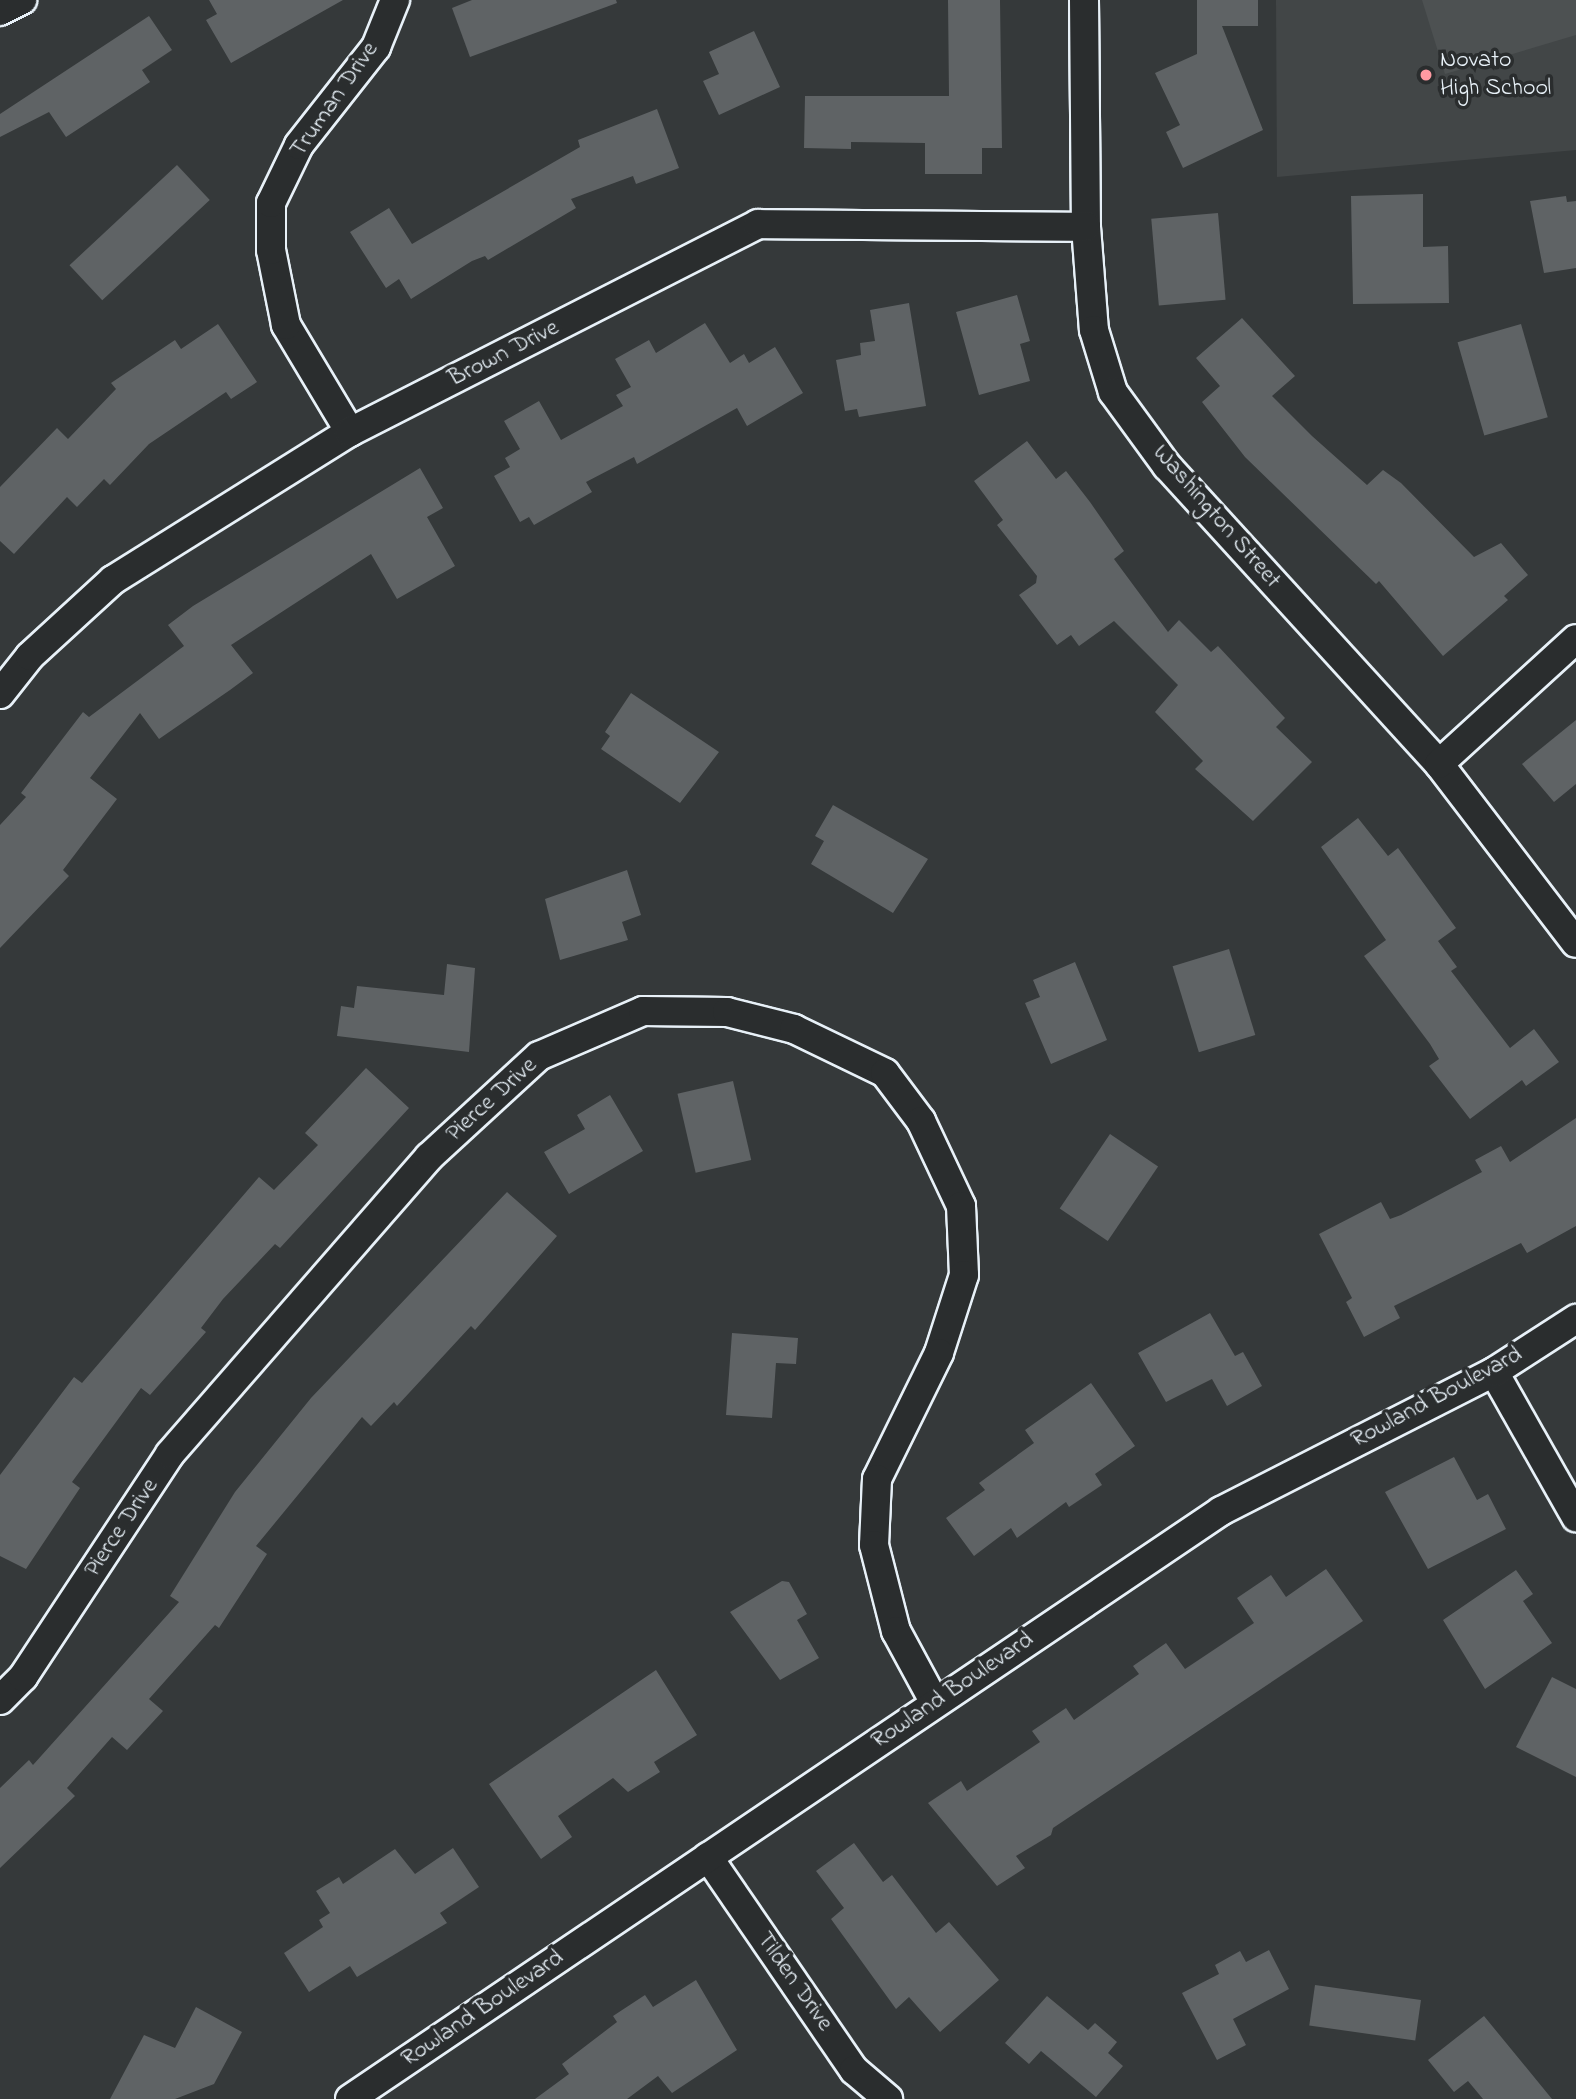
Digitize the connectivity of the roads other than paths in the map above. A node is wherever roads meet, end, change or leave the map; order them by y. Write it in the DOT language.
graph roads {
  1 [pos="22,0"];
  2 [pos="394,0"];
  3 [pos="1084,0"];
  4 [pos="0,11"];
  5 [pos="1086,227"];
  6 [pos="350,432"];
  7 [pos="1576,639"];
  8 [pos="0,694"];
  9 [pos="1439,764"];
  10 [pos="1576,943"];
  11 [pos="1576,1319"];
  12 [pos="1494,1372"];
  13 [pos="1576,1517"];
  14 [pos="0,1700"];
  15 [pos="934,1703"];
  16 [pos="708,1857"];
  17 [pos="351,2099"];
  18 [pos="888,2099"];
  1 -- 4 [label="street"];
  2 -- 6 [label="street, Truman Drive"];
  3 -- 5 [label="street, Washington Street"];
  5 -- 6 [label="street, Brown Drive"];
  5 -- 9 [label="street, Washington Street"];
  6 -- 8 [label="street, Brown Drive"];
  7 -- 9 [label="street"];
  9 -- 10 [label="street, Washington Street"];
  11 -- 12 [label="street, Rowland Boulevard"];
  12 -- 13 [label="street"];
  12 -- 15 [label="street, Rowland Boulevard"];
  14 -- 15 [label="street, Pierce Drive"];
  15 -- 16 [label="street, Rowland Boulevard"];
  16 -- 17 [label="street, Rowland Boulevard"];
  16 -- 18 [label="street, Tilden Drive"];
}
